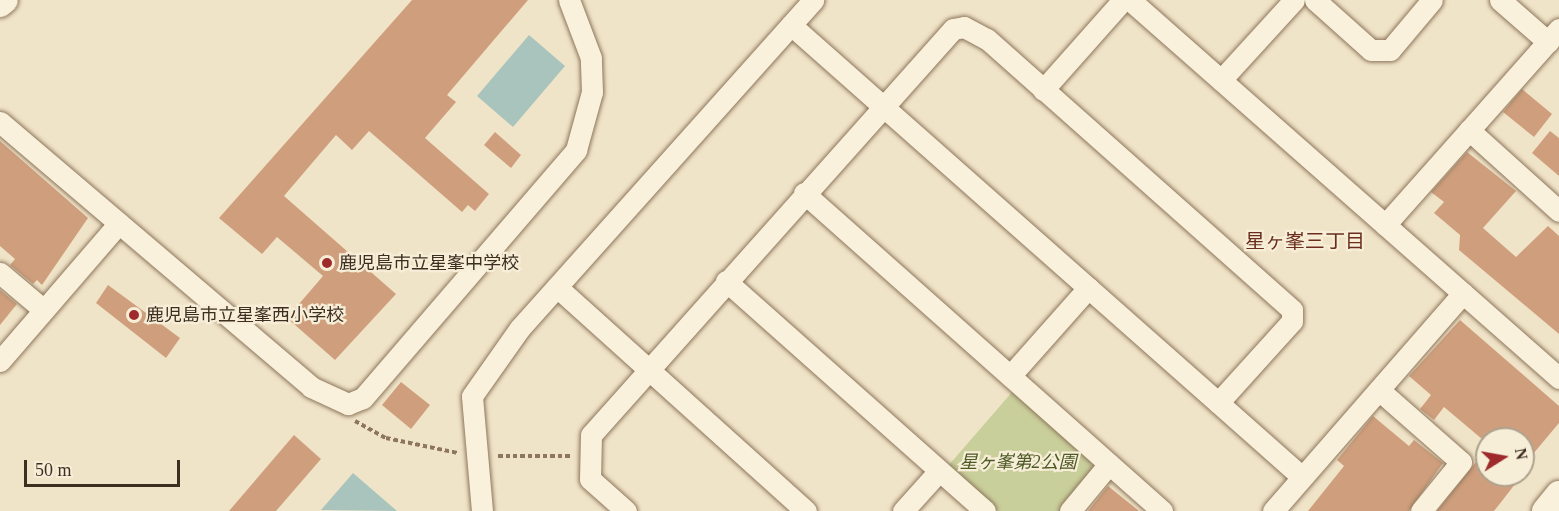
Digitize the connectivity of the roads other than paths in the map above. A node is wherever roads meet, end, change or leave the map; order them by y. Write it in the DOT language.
graph roads {
  1 [pos="5,0"];
  2 [pos="569,0"];
  3 [pos="813,0"];
  4 [pos="1123,0"];
  5 [pos="1130,0"];
  6 [pos="1294,0"];
  7 [pos="1315,0"];
  8 [pos="1432,0"];
  9 [pos="1500,0"];
  10 [pos="0,4"];
  11 [pos="791,25"];
  12 [pos="1553,36"];
  13 [pos="1221,80"];
  14 [pos="1043,90"];
  15 [pos="882,105"];
  16 [pos="0,122"];
  17 [pos="1469,130"];
  18 [pos="804,193"];
  19 [pos="1559,211"];
  20 [pos="119,223"];
  21 [pos="1385,225"];
  22 [pos="0,273"];
  23 [pos="726,281"];
  24 [pos="557,287"];
  25 [pos="1088,288"];
  26 [pos="1463,293"];
  27 [pos="44,310"];
  28 [pos="0,362"];
  29 [pos="648,370"];
  30 [pos="1010,376"];
  31 [pos="1559,378"];
  32 [pos="1378,390"];
  33 [pos="1218,403"];
  34 [pos="1109,464"];
  35 [pos="939,471"];
  36 [pos="1302,477"];
  37 [pos="1559,494"];
  38 [pos="482,511"];
  39 [pos="626,511"];
  40 [pos="806,511"];
  41 [pos="903,511"];
  42 [pos="985,511"];
  43 [pos="1070,511"];
  44 [pos="1162,511"];
  45 [pos="1273,511"];
  46 [pos="1421,511"];
  47 [pos="1545,511"];
  1 -- 10 [label="street"];
  2 -- 20 [label="street"];
  3 -- 11 [label="street"];
  4 -- 14 [label="street"];
  5 -- 13 [label="street"];
  6 -- 13 [label="street"];
  7 -- 8 [label="street"];
  9 -- 12 [label="street"];
  11 -- 15 [label="street"];
  11 -- 24 [label="street"];
  12 -- 17 [label="street"];
  13 -- 21 [label="street"];
  14 -- 15 [label="street"];
  14 -- 33 [label="street"];
  15 -- 18 [label="street"];
  15 -- 25 [label="street"];
  16 -- 20 [label="street"];
  17 -- 19 [label="street"];
  17 -- 21 [label="street"];
  18 -- 23 [label="street"];
  18 -- 30 [label="street"];
  20 -- 27 [label="street"];
  21 -- 26 [label="street"];
  22 -- 27 [label="street"];
  23 -- 29 [label="street"];
  23 -- 35 [label="street"];
  24 -- 29 [label="street"];
  24 -- 38 [label="street"];
  25 -- 30 [label="street"];
  25 -- 33 [label="street"];
  26 -- 31 [label="street"];
  26 -- 32 [label="street"];
  27 -- 28 [label="street"];
  29 -- 39 [label="street"];
  29 -- 40 [label="street"];
  30 -- 34 [label="street"];
  32 -- 36 [label="street"];
  32 -- 46 [label="street"];
  33 -- 36 [label="street"];
  34 -- 43 [label="street"];
  34 -- 44 [label="street"];
  35 -- 41 [label="street"];
  35 -- 42 [label="street"];
  36 -- 45 [label="street"];
  37 -- 47 [label="street"];
}
